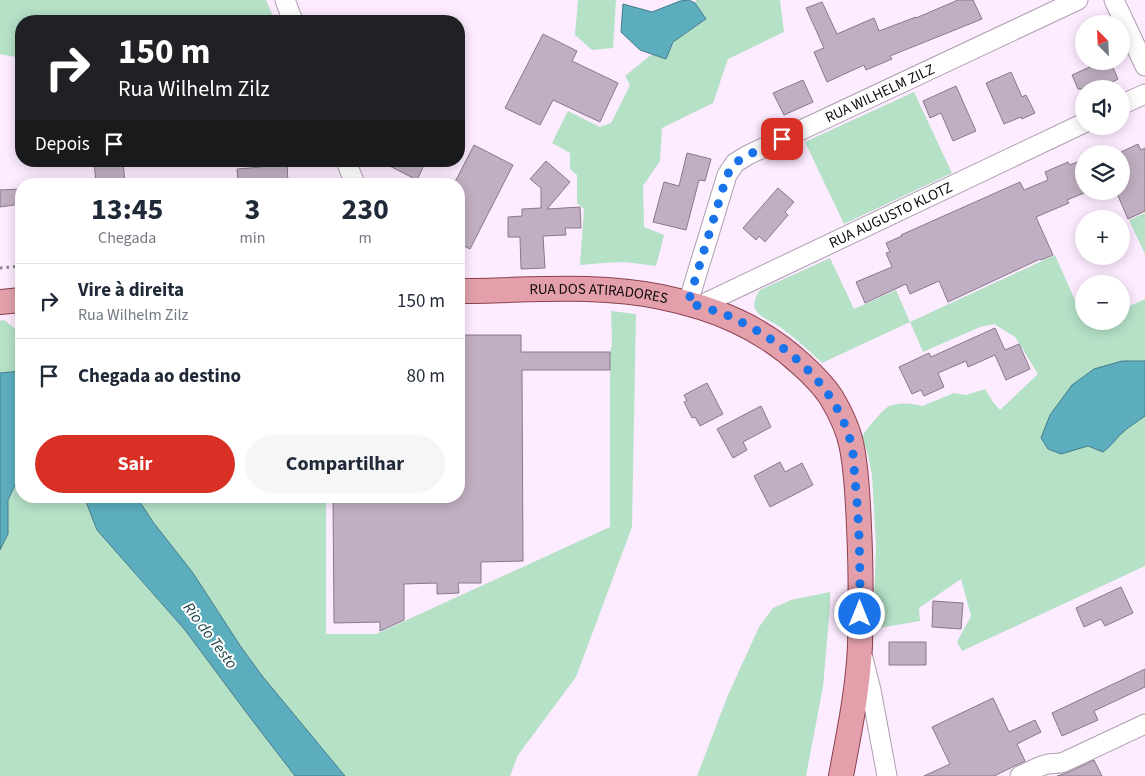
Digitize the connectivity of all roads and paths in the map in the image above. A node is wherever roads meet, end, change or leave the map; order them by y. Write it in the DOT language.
graph roads {
  1 [pos="285,0"];
  2 [pos="1078,0"];
  3 [pos="1114,0"];
  4 [pos="291,15"];
  5 [pos="1145,66"];
  6 [pos="1145,94"];
  7 [pos="1130,101"];
  8 [pos="1075,127"];
  9 [pos="15,267"];
  10 [pos="0,268"];
  11 [pos="465,291"];
  12 [pos="15,301"];
  13 [pos="0,302"];
  14 [pos="693,304"];
  15 [pos="860,647"];
  16 [pos="1145,724"];
  17 [pos="841,776"];
  18 [pos="887,776"];
  19 [pos="1020,776"];
  1 -- 4 [label="street"];
  2 -- 14 [label="street, RUA WILHELM ZILZ"];
  3 -- 5 [label="street"];
  6 -- 7 [label="street"];
  8 -- 14 [label="street, RUA AUGUSTO KLOTZ"];
  9 -- 10 [label="path"];
  11 -- 14 [label="main road, RUA DOS ATIRADORES"];
  12 -- 13 [label="main road"];
  14 -- 15 [label="main road, RUA DOS ATIRADORES"];
  15 -- 17 [label="main road, RUA DOS ATIRADORES"];
  15 -- 18 [label="street"];
  16 -- 19 [label="street"];
}
